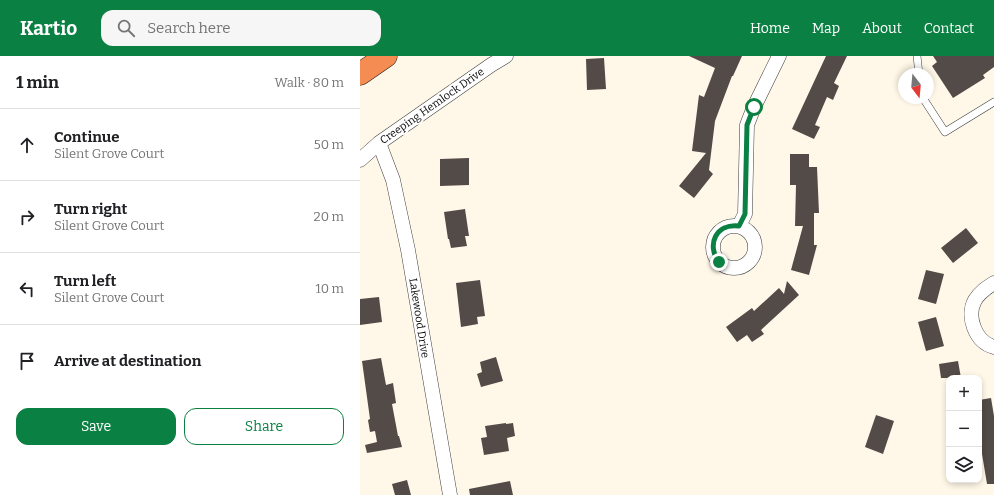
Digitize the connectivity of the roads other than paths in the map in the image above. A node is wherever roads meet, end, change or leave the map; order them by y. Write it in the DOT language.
graph roads {
  1 [pos="386,56"];
  2 [pos="506,56"];
  3 [pos="779,56"];
  4 [pos="917,56"];
  5 [pos="918,68"];
  6 [pos="360,74"];
  7 [pos="994,102"];
  8 [pos="926,104"];
  9 [pos="378,143"];
  10 [pos="360,160"];
  11 [pos="739,226"];
  12 [pos="994,283"];
  13 [pos="994,347"];
  14 [pos="450,495"];
  1 -- 6 [label="highway"];
  2 -- 9 [label="street, Creeping Hemlock Drive"];
  3 -- 11 [label="street"];
  4 -- 5 [label="lane"];
  7 -- 8 [label="lane"];
  9 -- 10 [label="street, Creeping Hemlock Drive"];
  9 -- 14 [label="street, Lakewood Drive"];
  12 -- 13 [label="street"];
}
